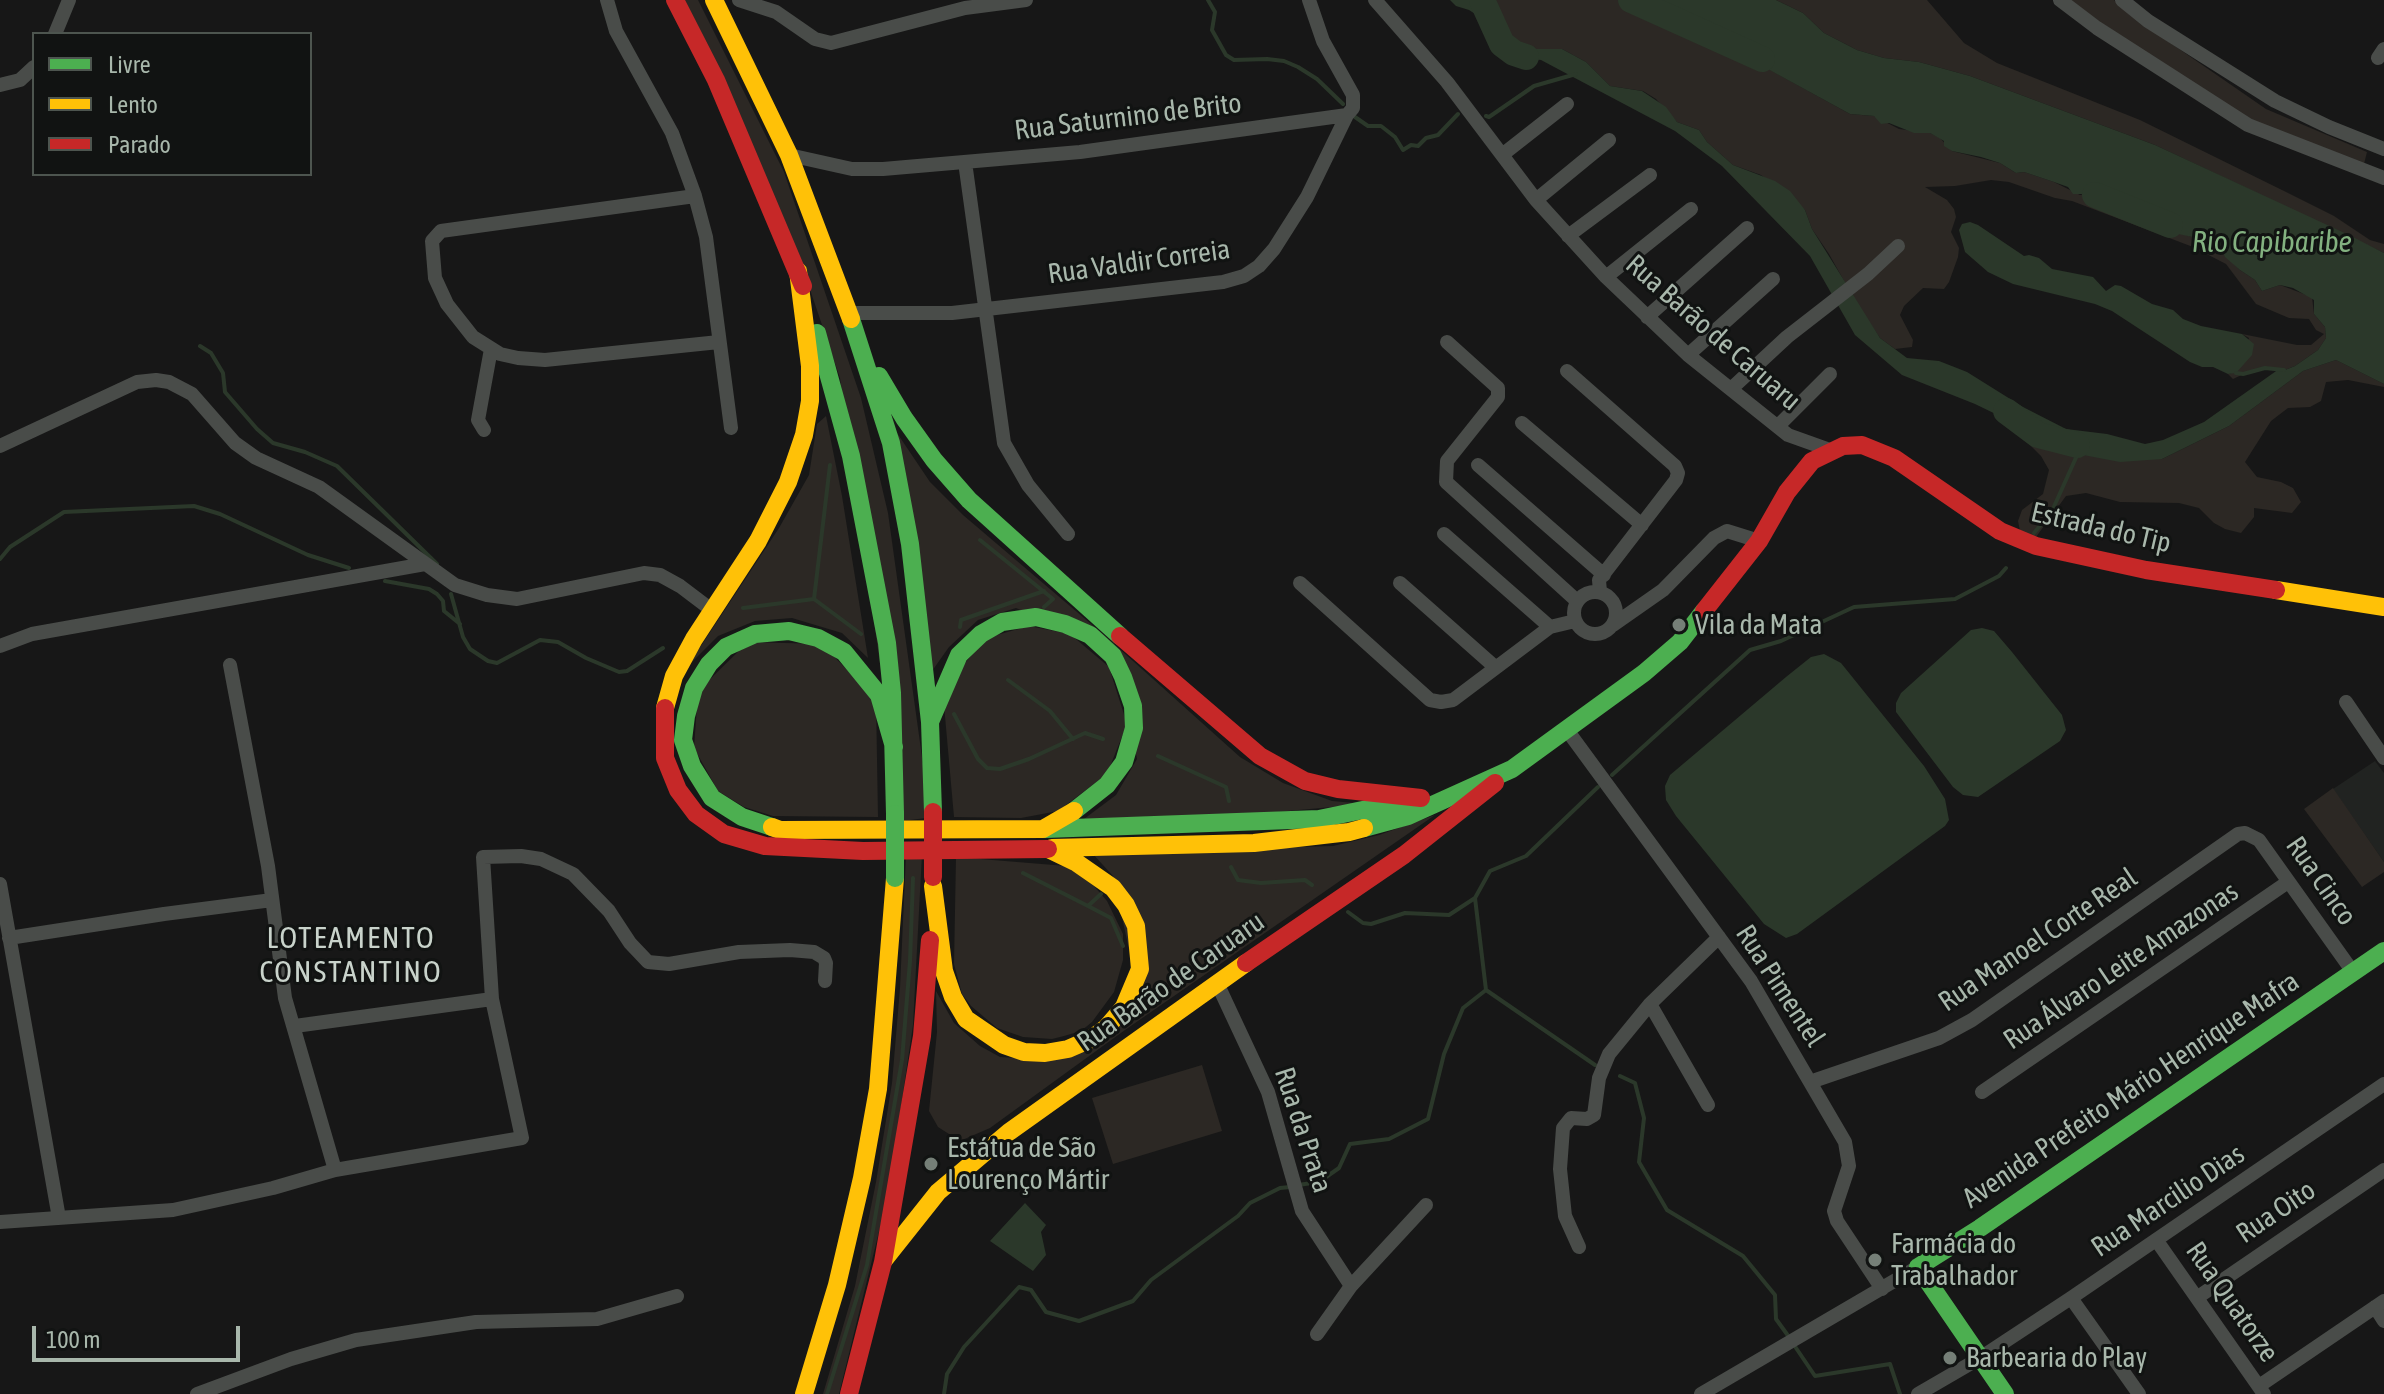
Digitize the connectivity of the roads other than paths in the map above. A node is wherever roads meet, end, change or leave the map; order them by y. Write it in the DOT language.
graph roads {
  1 [pos="69,0"];
  2 [pos="607,0"];
  3 [pos="675,0"];
  4 [pos="714,0"];
  5 [pos="739,0"];
  6 [pos="1026,0"];
  7 [pos="1309,0"];
  8 [pos="1375,0"];
  9 [pos="2060,0"];
  10 [pos="2122,0"];
  11 [pos="1006,1"];
  12 [pos="56,32"];
  13 [pos="32,69"];
  14 [pos="0,85"];
  15 [pos="1567,104"];
  16 [pos="1347,115"];
  17 [pos="1609,140"];
  18 [pos="2384,149"];
  19 [pos="789,155"];
  20 [pos="1502,155"];
  21 [pos="965,162"];
  22 [pos="1650,175"];
  23 [pos="2384,178"];
  24 [pos="695,196"];
  25 [pos="1536,200"];
  26 [pos="1691,209"];
  27 [pos="1747,228"];
  28 [pos="1568,236"];
  29 [pos="1898,246"];
  30 [pos="798,271"];
  31 [pos="1606,277"];
  32 [pos="1773,279"];
  33 [pos="986,308"];
  34 [pos="849,313"];
  35 [pos="1647,317"];
  36 [pos="857,340"];
  37 [pos="719,342"];
  38 [pos="1447,342"];
  39 [pos="491,349"];
  40 [pos="1688,355"];
  41 [pos="1567,371"];
  42 [pos="1830,374"];
  43 [pos="1731,389"];
  44 [pos="1522,423"];
  45 [pos="731,428"];
  46 [pos="484,430"];
  47 [pos="1783,431"];
  48 [pos="0,446"];
  49 [pos="1830,450"];
  50 [pos="1812,461"];
  51 [pos="1478,465"];
  52 [pos="1642,525"];
  53 [pos="1068,534"];
  54 [pos="1444,534"];
  55 [pos="1759,541"];
  56 [pos="425,564"];
  57 [pos="1604,575"];
  58 [pos="1300,583"];
  59 [pos="1400,583"];
  60 [pos="1600,592"];
  61 [pos="1577,601"];
  62 [pos="1643,604"];
  63 [pos="1615,605"];
  64 [pos="2384,607"];
  65 [pos="713,611"];
  66 [pos="1575,621"];
  67 [pos="1613,625"];
  68 [pos="1550,627"];
  69 [pos="0,646"];
  70 [pos="230,665"];
  71 [pos="1495,667"];
  72 [pos="2346,702"];
  73 [pos="930,722"];
  74 [pos="1567,730"];
  75 [pos="894,747"];
  76 [pos="1536,753"];
  77 [pos="2384,758"];
  78 [pos="1512,769"];
  79 [pos="1421,798"];
  80 [pos="1043,829"];
  81 [pos="2238,834"];
  82 [pos="1047,848"];
  83 [pos="933,882"];
  84 [pos="2288,882"];
  85 [pos="0,884"];
  86 [pos="272,900"];
  87 [pos="1719,937"];
  88 [pos="9,938"];
  89 [pos="2384,951"];
  90 [pos="2353,972"];
  91 [pos="825,981"];
  92 [pos="1217,983"];
  93 [pos="492,999"];
  94 [pos="1650,1004"];
  95 [pos="295,1026"];
  96 [pos="1810,1082"];
  97 [pos="2384,1084"];
  98 [pos="1982,1092"];
  99 [pos="1708,1105"];
  100 [pos="335,1170"];
  101 [pos="2384,1170"];
  102 [pos="1426,1205"];
  103 [pos="59,1218"];
  104 [pos="0,1222"];
  105 [pos="2157,1241"];
  106 [pos="1579,1247"];
  107 [pos="883,1262"];
  108 [pos="1918,1267"];
  109 [pos="1351,1286"];
  110 [pos="1882,1289"];
  111 [pos="677,1296"];
  112 [pos="2198,1297"];
  113 [pos="2071,1298"];
  114 [pos="2379,1304"];
  115 [pos="2384,1321"];
  116 [pos="1317,1334"];
  117 [pos="1980,1358"];
  118 [pos="2261,1390"];
  119 [pos="197,1394"];
  120 [pos="804,1394"];
  121 [pos="849,1394"];
  122 [pos="1701,1394"];
  123 [pos="1918,1394"];
  124 [pos="2005,1394"];
  125 [pos="2139,1394"];
  1 -- 12 [label="street"];
  2 -- 24 [label="street"];
  3 -- 30 [label="main road"];
  4 -- 19 [label="main road"];
  5 -- 11 [label="street"];
  6 -- 11 [label="street"];
  7 -- 16 [label="street"];
  8 -- 20 [label="street, Rua Barão de Caruaru"];
  9 -- 23 [label="street"];
  10 -- 18 [label="street"];
  13 -- 14 [label="street"];
  15 -- 20 [label="street"];
  16 -- 21 [label="street, Rua Saturnino de Brito"];
  16 -- 33 [label="street, Rua Valdir Correia"];
  17 -- 25 [label="street"];
  19 -- 21 [label="street, Rua Saturnino de Brito"];
  19 -- 34 [label="main road"];
  20 -- 25 [label="street, Rua Barão de Caruaru"];
  21 -- 33 [label="street"];
  22 -- 28 [label="street"];
  24 -- 37 [label="street"];
  24 -- 39 [label="street"];
  25 -- 28 [label="street, Rua Barão de Caruaru"];
  26 -- 31 [label="street"];
  27 -- 35 [label="street"];
  28 -- 31 [label="street, Rua Barão de Caruaru"];
  29 -- 43 [label="street"];
  30 -- 65 [label="main road, Rua Barão de Caruaru"];
  30 -- 75 [label="main road"];
  31 -- 35 [label="street, Rua Barão de Caruaru"];
  32 -- 40 [label="street"];
  33 -- 34 [label="street, Rua Valdir Correia"];
  33 -- 53 [label="street"];
  34 -- 36 [label="main road"];
  35 -- 40 [label="street, Rua Barão de Caruaru"];
  36 -- 73 [label="main road"];
  36 -- 79 [label="main road"];
  37 -- 39 [label="street"];
  37 -- 45 [label="street"];
  38 -- 61 [label="street"];
  39 -- 46 [label="street"];
  40 -- 43 [label="street, Rua Barão de Caruaru"];
  41 -- 52 [label="street"];
  42 -- 47 [label="street"];
  43 -- 47 [label="street, Rua Barão de Caruaru"];
  44 -- 52 [label="street"];
  47 -- 49 [label="street, Rua Barão de Caruaru"];
  47 -- 50 [label="street"];
  48 -- 56 [label="street"];
  49 -- 50 [label="main road, Rua Barão de Caruaru"];
  49 -- 64 [label="main road, Estrada do Tip"];
  50 -- 55 [label="main road, Rua Barão de Caruaru"];
  51 -- 57 [label="street"];
  52 -- 57 [label="street"];
  54 -- 68 [label="street"];
  55 -- 62 [label="street"];
  55 -- 74 [label="main road, Rua Barão de Caruaru"];
  56 -- 65 [label="street"];
  56 -- 69 [label="street"];
  57 -- 60 [label="street"];
  58 -- 71 [label="street"];
  59 -- 71 [label="street"];
  60 -- 61 [label="street"];
  60 -- 63 [label="street"];
  61 -- 66 [label="street"];
  62 -- 63 [label="street"];
  62 -- 67 [label="street"];
  63 -- 67 [label="street"];
  65 -- 82 [label="main road, Rua Barão de Caruaru"];
  66 -- 67 [label="street"];
  66 -- 68 [label="street"];
  68 -- 71 [label="street"];
  70 -- 86 [label="street"];
  72 -- 77 [label="street"];
  73 -- 80 [label="main road"];
  73 -- 83 [label="main road, bridge"];
  74 -- 76 [label="main road, Rua Barão de Caruaru"];
  74 -- 87 [label="street, Rua Pimentel"];
  75 -- 80 [label="main road"];
  75 -- 120 [label="main road, bridge"];
  76 -- 78 [label="main road, Rua Barão de Caruaru"];
  76 -- 79 [label="main road"];
  78 -- 82 [label="main road, Rua Barão de Caruaru"];
  78 -- 92 [label="main road, Rua Barão de Caruaru"];
  79 -- 80 [label="main road"];
  81 -- 84 [label="street, Rua Cinco"];
  81 -- 96 [label="street, Rua Manoel Corte Real"];
  82 -- 83 [label="main road"];
  83 -- 107 [label="main road"];
  84 -- 90 [label="street, Rua Cinco"];
  84 -- 98 [label="street, Rua Álvaro Leite Amazonas"];
  85 -- 88 [label="street"];
  86 -- 88 [label="street"];
  86 -- 95 [label="street"];
  87 -- 94 [label="street"];
  87 -- 96 [label="street, Rua Pimentel"];
  88 -- 103 [label="street"];
  89 -- 90 [label="main road, Avenida Prefeito Mário Henrique Mafra"];
  90 -- 108 [label="main road, Avenida Prefeito Mário Henrique Mafra"];
  91 -- 93 [label="street"];
  92 -- 107 [label="main road, Rua Barão de Caruaru"];
  92 -- 109 [label="street, Rua da Prata"];
  93 -- 95 [label="street"];
  93 -- 100 [label="street"];
  94 -- 99 [label="street"];
  94 -- 106 [label="street"];
  95 -- 100 [label="street"];
  96 -- 110 [label="street, Rua Pimentel"];
  97 -- 105 [label="street, Rua Marcilio Dias"];
  100 -- 103 [label="street"];
  101 -- 112 [label="street, Rua Oito"];
  102 -- 109 [label="street"];
  103 -- 104 [label="street"];
  105 -- 112 [label="street, Rua Quatorze"];
  105 -- 113 [label="street, Rua Marcilio Dias"];
  107 -- 121 [label="main road"];
  108 -- 110 [label="street, Avenida Prefeito Mário Henrique Mafra"];
  108 -- 117 [label="main road"];
  109 -- 116 [label="street"];
  110 -- 122 [label="street, Avenida Prefeito Mário Henrique Mafra"];
  111 -- 119 [label="street"];
  112 -- 118 [label="street, Rua Quatorze"];
  113 -- 117 [label="street, Rua Marcilio Dias"];
  113 -- 125 [label="street"];
  114 -- 115 [label="street"];
  114 -- 118 [label="street"];
  117 -- 123 [label="street, Rua Marcilio Dias"];
  117 -- 124 [label="main road"];
}
